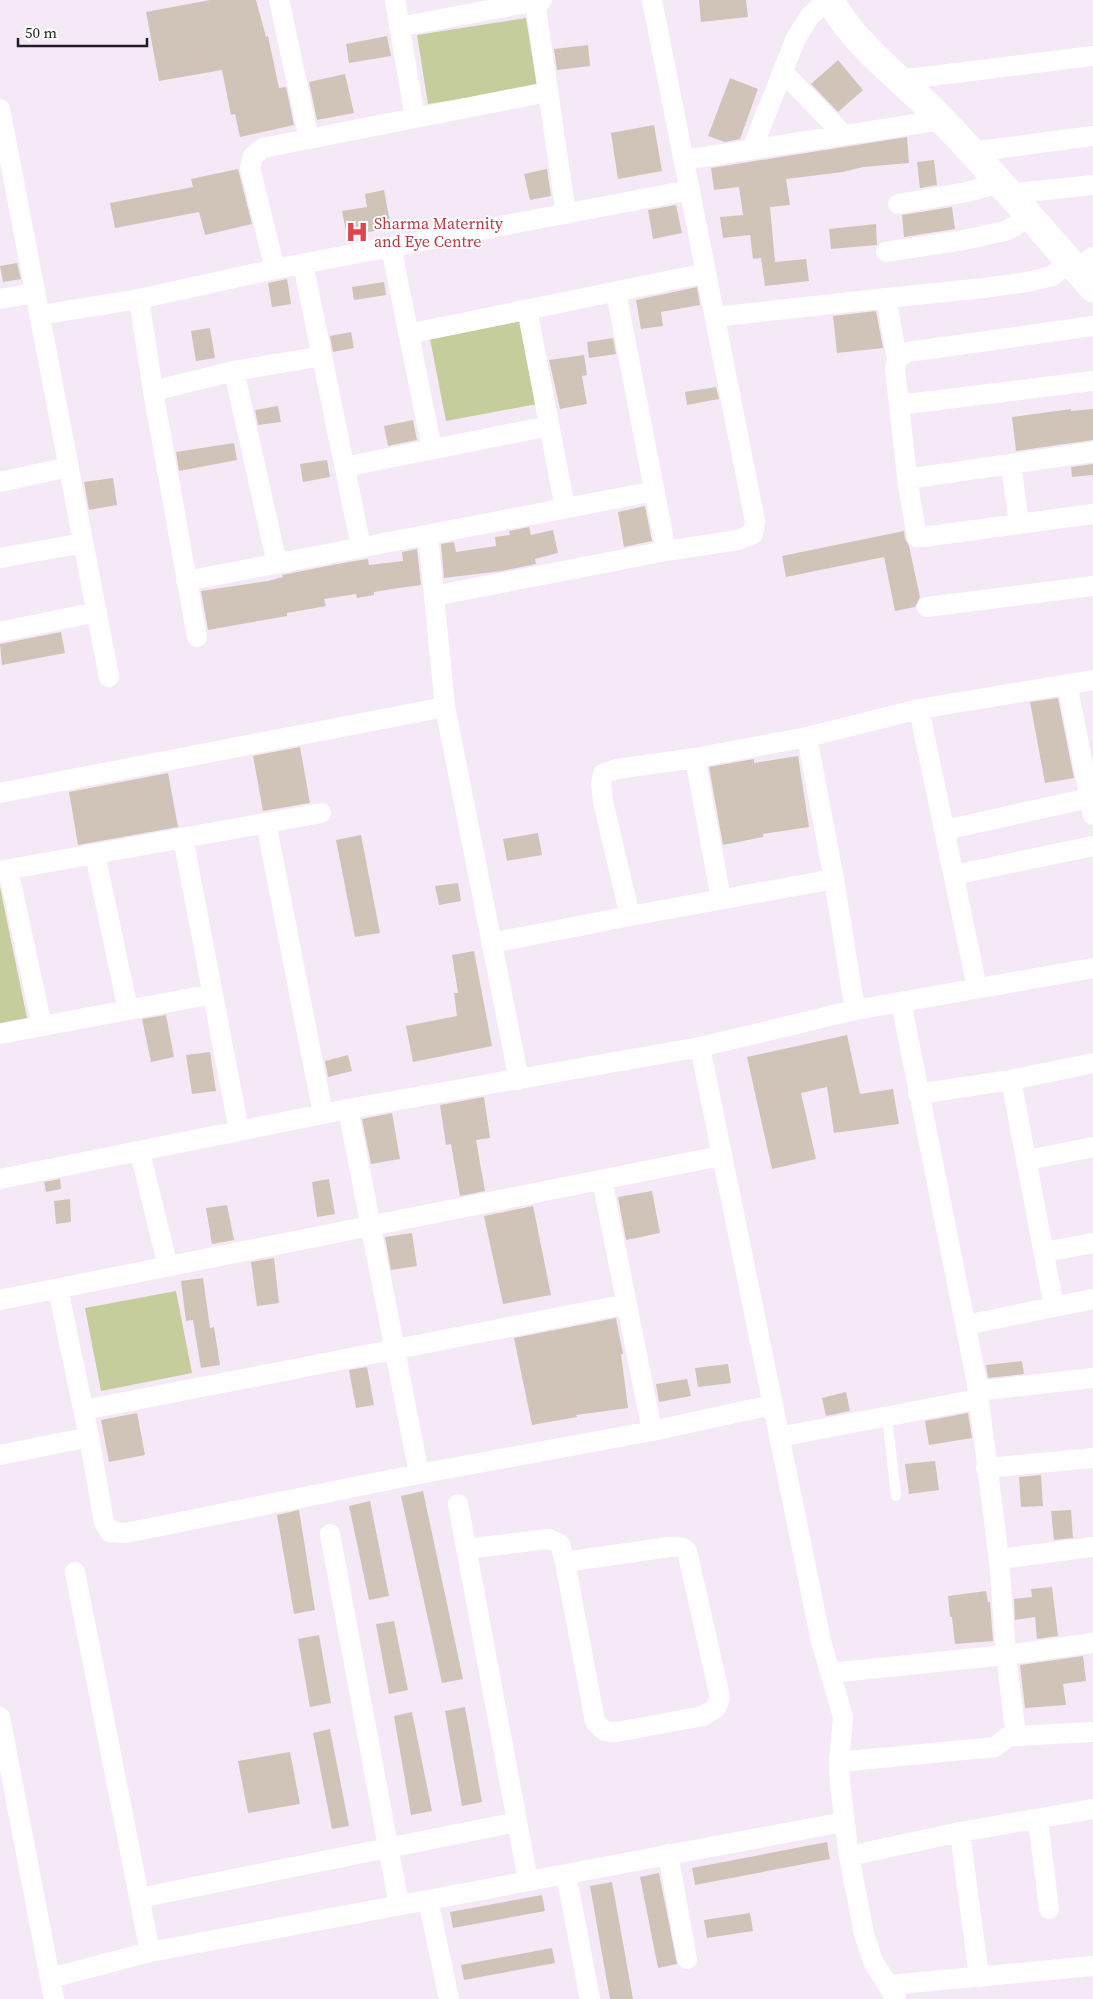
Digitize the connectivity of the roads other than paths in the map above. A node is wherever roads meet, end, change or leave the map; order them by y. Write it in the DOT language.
graph roads {
  1 [pos="279,0"];
  2 [pos="395,0"];
  3 [pos="652,0"];
  4 [pos="829,0"];
  5 [pos="538,1"];
  6 [pos="399,27"];
  7 [pos="1093,56"];
  8 [pos="783,72"];
  9 [pos="899,80"];
  10 [pos="547,92"];
  11 [pos="415,118"];
  12 [pos="942,120"];
  13 [pos="1,122"];
  14 [pos="844,135"];
  15 [pos="1093,136"];
  16 [pos="309,139"];
  17 [pos="752,149"];
  18 [pos="971,152"];
  19 [pos="684,160"];
  20 [pos="1093,185"];
  21 [pos="1004,188"];
  22 [pos="690,190"];
  23 [pos="898,204"];
  24 [pos="566,214"];
  25 [pos="1028,216"];
  26 [pos="391,248"];
  27 [pos="886,252"];
  28 [pos="303,264"];
  29 [pos="1083,269"];
  30 [pos="275,270"];
  31 [pos="706,273"];
  32 [pos="616,292"];
  33 [pos="35,293"];
  34 [pos="886,298"];
  35 [pos="0,299"];
  36 [pos="139,300"];
  37 [pos="527,310"];
  38 [pos="40,314"];
  39 [pos="715,317"];
  40 [pos="1093,326"];
  41 [pos="408,334"];
  42 [pos="322,356"];
  43 [pos="897,358"];
  44 [pos="234,371"];
  45 [pos="1093,381"];
  46 [pos="153,391"];
  47 [pos="899,405"];
  48 [pos="550,426"];
  49 [pos="432,449"];
  50 [pos="1093,452"];
  51 [pos="1010,464"];
  52 [pos="344,467"];
  53 [pos="69,468"];
  54 [pos="907,479"];
  55 [pos="0,482"];
  56 [pos="655,491"];
  57 [pos="566,508"];
  58 [pos="1093,514"];
  59 [pos="1019,523"];
  60 [pos="428,535"];
  61 [pos="83,543"];
  62 [pos="361,547"];
  63 [pos="666,551"];
  64 [pos="0,558"];
  65 [pos="277,564"];
  66 [pos="186,581"];
  67 [pos="1093,586"];
  68 [pos="434,596"];
  69 [pos="927,607"];
  70 [pos="97,612"];
  71 [pos="0,632"];
  72 [pos="197,637"];
  73 [pos="109,677"];
  74 [pos="1093,680"];
  75 [pos="1067,684"];
  76 [pos="445,707"];
  77 [pos="920,709"];
  78 [pos="807,737"];
  79 [pos="695,758"];
  80 [pos="0,793"];
  81 [pos="1091,806"];
  82 [pos="321,812"];
  83 [pos="266,822"];
  84 [pos="945,830"];
  85 [pos="183,838"];
  86 [pos="1093,846"];
  87 [pos="96,854"];
  88 [pos="4,870"];
  89 [pos="954,875"];
  90 [pos="834,879"];
  91 [pos="721,899"];
  92 [pos="630,916"];
  93 [pos="491,943"];
  94 [pos="1093,968"];
  95 [pos="978,988"];
  96 [pos="213,994"];
  97 [pos="901,1002"];
  98 [pos="128,1010"];
  99 [pos="855,1010"];
  100 [pos="42,1026"];
  101 [pos="0,1034"];
  102 [pos="700,1047"];
  103 [pos="1093,1063"];
  104 [pos="519,1080"];
  105 [pos="1011,1080"];
  106 [pos="918,1094"];
  107 [pos="348,1109"];
  108 [pos="323,1114"];
  109 [pos="239,1131"];
  110 [pos="1093,1147"];
  111 [pos="140,1152"];
  112 [pos="720,1156"];
  113 [pos="1028,1160"];
  114 [pos="0,1179"];
  115 [pos="602,1180"];
  116 [pos="371,1226"];
  117 [pos="1093,1243"];
  118 [pos="1044,1252"];
  119 [pos="168,1267"];
  120 [pos="58,1289"];
  121 [pos="1093,1299"];
  122 [pos="0,1300"];
  123 [pos="627,1304"];
  124 [pos="1054,1307"];
  125 [pos="966,1325"];
  126 [pos="395,1349"];
  127 [pos="1093,1378"];
  128 [pos="978,1395"];
  129 [pos="772,1405"];
  130 [pos="84,1410"];
  131 [pos="887,1416"];
  132 [pos="652,1431"];
  133 [pos="89,1437"];
  134 [pos="780,1437"];
  135 [pos="0,1455"];
  136 [pos="1093,1458"];
  137 [pos="986,1468"];
  138 [pos="419,1474"];
  139 [pos="896,1496"];
  140 [pos="458,1504"];
  141 [pos="330,1534"];
  142 [pos="1093,1547"];
  143 [pos="466,1549"];
  144 [pos="999,1559"];
  145 [pos="565,1562"];
  146 [pos="75,1572"];
  147 [pos="1093,1643"];
  148 [pos="1006,1655"];
  149 [pos="830,1674"];
  150 [pos="0,1717"];
  151 [pos="1093,1732"];
  152 [pos="1016,1736"];
  153 [pos="839,1762"];
  154 [pos="1093,1809"];
  155 [pos="1038,1820"];
  156 [pos="517,1822"];
  157 [pos="844,1822"];
  158 [pos="960,1832"];
  159 [pos="388,1848"];
  160 [pos="668,1854"];
  161 [pos="849,1856"];
  162 [pos="566,1874"];
  163 [pos="528,1881"];
  164 [pos="139,1898"];
  165 [pos="428,1900"];
  166 [pos="399,1905"];
  167 [pos="1049,1909"];
  168 [pos="150,1952"];
  169 [pos="687,1959"];
  170 [pos="1093,1966"];
  171 [pos="979,1976"];
  172 [pos="50,1978"];
  173 [pos="893,1992"];
  174 [pos="54,1999"];
  175 [pos="449,1999"];
  176 [pos="590,1999"];
  1 -- 16 [label="street"];
  2 -- 6 [label="street"];
  3 -- 19 [label="street"];
  4 -- 8 [label="street"];
  4 -- 9 [label="street"];
  5 -- 6 [label="street"];
  5 -- 10 [label="street"];
  6 -- 11 [label="street"];
  7 -- 9 [label="street"];
  8 -- 14 [label="street"];
  8 -- 17 [label="street"];
  9 -- 12 [label="street"];
  10 -- 11 [label="street"];
  10 -- 24 [label="street"];
  11 -- 16 [label="street"];
  12 -- 14 [label="street"];
  12 -- 18 [label="street"];
  13 -- 33 [label="street"];
  14 -- 17 [label="street"];
  15 -- 18 [label="street"];
  16 -- 30 [label="street"];
  17 -- 19 [label="street"];
  18 -- 21 [label="street"];
  19 -- 22 [label="street"];
  20 -- 21 [label="street"];
  21 -- 23 [label="street"];
  21 -- 25 [label="street"];
  22 -- 24 [label="street"];
  22 -- 31 [label="street"];
  24 -- 26 [label="street"];
  25 -- 27 [label="street"];
  25 -- 29 [label="street"];
  26 -- 28 [label="street"];
  26 -- 41 [label="street"];
  28 -- 30 [label="street"];
  28 -- 42 [label="street"];
  29 -- 34 [label="street"];
  30 -- 36 [label="street"];
  31 -- 32 [label="street"];
  31 -- 39 [label="street"];
  32 -- 37 [label="street"];
  32 -- 56 [label="street"];
  33 -- 35 [label="street"];
  33 -- 38 [label="street"];
  34 -- 39 [label="street"];
  34 -- 43 [label="street"];
  36 -- 38 [label="street"];
  36 -- 46 [label="street"];
  37 -- 41 [label="street"];
  37 -- 48 [label="street"];
  38 -- 53 [label="street"];
  39 -- 63 [label="street"];
  40 -- 43 [label="street"];
  41 -- 49 [label="street"];
  42 -- 44 [label="street"];
  42 -- 52 [label="street"];
  43 -- 47 [label="street"];
  44 -- 46 [label="street"];
  44 -- 65 [label="street"];
  45 -- 47 [label="street"];
  46 -- 66 [label="street"];
  47 -- 54 [label="street"];
  48 -- 49 [label="street"];
  48 -- 57 [label="street"];
  49 -- 52 [label="street"];
  50 -- 51 [label="street"];
  51 -- 54 [label="street"];
  51 -- 59 [label="street"];
  52 -- 62 [label="street"];
  53 -- 55 [label="street"];
  53 -- 61 [label="street"];
  54 -- 59 [label="street"];
  56 -- 57 [label="street"];
  56 -- 63 [label="street"];
  57 -- 60 [label="street"];
  58 -- 59 [label="street"];
  60 -- 62 [label="street"];
  60 -- 68 [label="street"];
  61 -- 64 [label="street"];
  61 -- 70 [label="street"];
  62 -- 65 [label="street"];
  63 -- 68 [label="street"];
  65 -- 66 [label="street"];
  66 -- 72 [label="street"];
  67 -- 69 [label="street"];
  68 -- 76 [label="street"];
  70 -- 71 [label="street"];
  70 -- 73 [label="street"];
  74 -- 75 [label="street"];
  75 -- 77 [label="street"];
  75 -- 81 [label="street"];
  76 -- 80 [label="street"];
  76 -- 93 [label="street"];
  77 -- 78 [label="street"];
  77 -- 84 [label="street"];
  78 -- 79 [label="street"];
  78 -- 90 [label="street"];
  79 -- 91 [label="street"];
  79 -- 92 [label="street"];
  81 -- 84 [label="street"];
  82 -- 83 [label="street"];
  83 -- 85 [label="street"];
  83 -- 108 [label="street"];
  84 -- 89 [label="street"];
  85 -- 87 [label="street"];
  85 -- 96 [label="street"];
  86 -- 89 [label="street"];
  87 -- 88 [label="street"];
  87 -- 98 [label="street"];
  88 -- 100 [label="street"];
  89 -- 95 [label="street"];
  90 -- 91 [label="street"];
  90 -- 99 [label="street"];
  91 -- 92 [label="street"];
  92 -- 93 [label="street"];
  93 -- 104 [label="street"];
  94 -- 95 [label="street"];
  95 -- 97 [label="street"];
  96 -- 98 [label="street"];
  96 -- 109 [label="street"];
  97 -- 99 [label="street"];
  97 -- 106 [label="street"];
  98 -- 100 [label="street"];
  99 -- 102 [label="street"];
  100 -- 101 [label="street"];
  102 -- 104 [label="street"];
  102 -- 112 [label="street"];
  103 -- 105 [label="street"];
  104 -- 107 [label="street"];
  105 -- 106 [label="street"];
  105 -- 113 [label="street"];
  106 -- 125 [label="street"];
  107 -- 108 [label="street"];
  107 -- 116 [label="street"];
  108 -- 109 [label="street"];
  109 -- 111 [label="street"];
  110 -- 113 [label="street"];
  111 -- 114 [label="street"];
  111 -- 119 [label="street"];
  112 -- 115 [label="street"];
  112 -- 129 [label="street"];
  113 -- 118 [label="street"];
  115 -- 116 [label="street"];
  115 -- 123 [label="street"];
  116 -- 119 [label="street"];
  116 -- 126 [label="street"];
  117 -- 118 [label="street"];
  118 -- 124 [label="street"];
  119 -- 120 [label="street"];
  120 -- 122 [label="street"];
  120 -- 130 [label="street"];
  121 -- 124 [label="street"];
  123 -- 126 [label="street"];
  123 -- 132 [label="street"];
  124 -- 125 [label="street"];
  125 -- 128 [label="street"];
  126 -- 130 [label="street"];
  126 -- 138 [label="street"];
  127 -- 128 [label="street"];
  128 -- 131 [label="street"];
  128 -- 137 [label="street"];
  129 -- 132 [label="street"];
  129 -- 134 [label="street"];
  130 -- 133 [label="street"];
  131 -- 134 [label="street"];
  131 -- 139 [label="lane"];
  132 -- 138 [label="street"];
  133 -- 135 [label="street"];
  133 -- 138 [label="street"];
  134 -- 149 [label="street"];
  136 -- 137 [label="street"];
  137 -- 144 [label="street"];
  140 -- 143 [label="street"];
  141 -- 159 [label="street"];
  142 -- 144 [label="street"];
  143 -- 145 [label="street"];
  143 -- 156 [label="street"];
  144 -- 148 [label="street"];
  145 -- 145 [label="street"];
  146 -- 164 [label="street"];
  147 -- 148 [label="street"];
  148 -- 149 [label="street"];
  148 -- 152 [label="street"];
  149 -- 153 [label="street"];
  150 -- 172 [label="street"];
  151 -- 152 [label="street"];
  152 -- 153 [label="street"];
  153 -- 157 [label="street"];
  154 -- 155 [label="street"];
  155 -- 158 [label="street"];
  155 -- 167 [label="street"];
  156 -- 159 [label="street"];
  156 -- 163 [label="street"];
  157 -- 160 [label="street"];
  157 -- 161 [label="street"];
  158 -- 161 [label="street"];
  158 -- 171 [label="street"];
  159 -- 164 [label="street"];
  159 -- 166 [label="street"];
  160 -- 162 [label="street"];
  160 -- 169 [label="street"];
  161 -- 173 [label="street"];
  162 -- 163 [label="street"];
  162 -- 176 [label="street"];
  163 -- 165 [label="street"];
  164 -- 168 [label="street"];
  165 -- 166 [label="street"];
  165 -- 175 [label="street"];
  166 -- 168 [label="street"];
  168 -- 172 [label="street"];
  170 -- 171 [label="street"];
  171 -- 173 [label="street"];
  172 -- 174 [label="street"];
}
